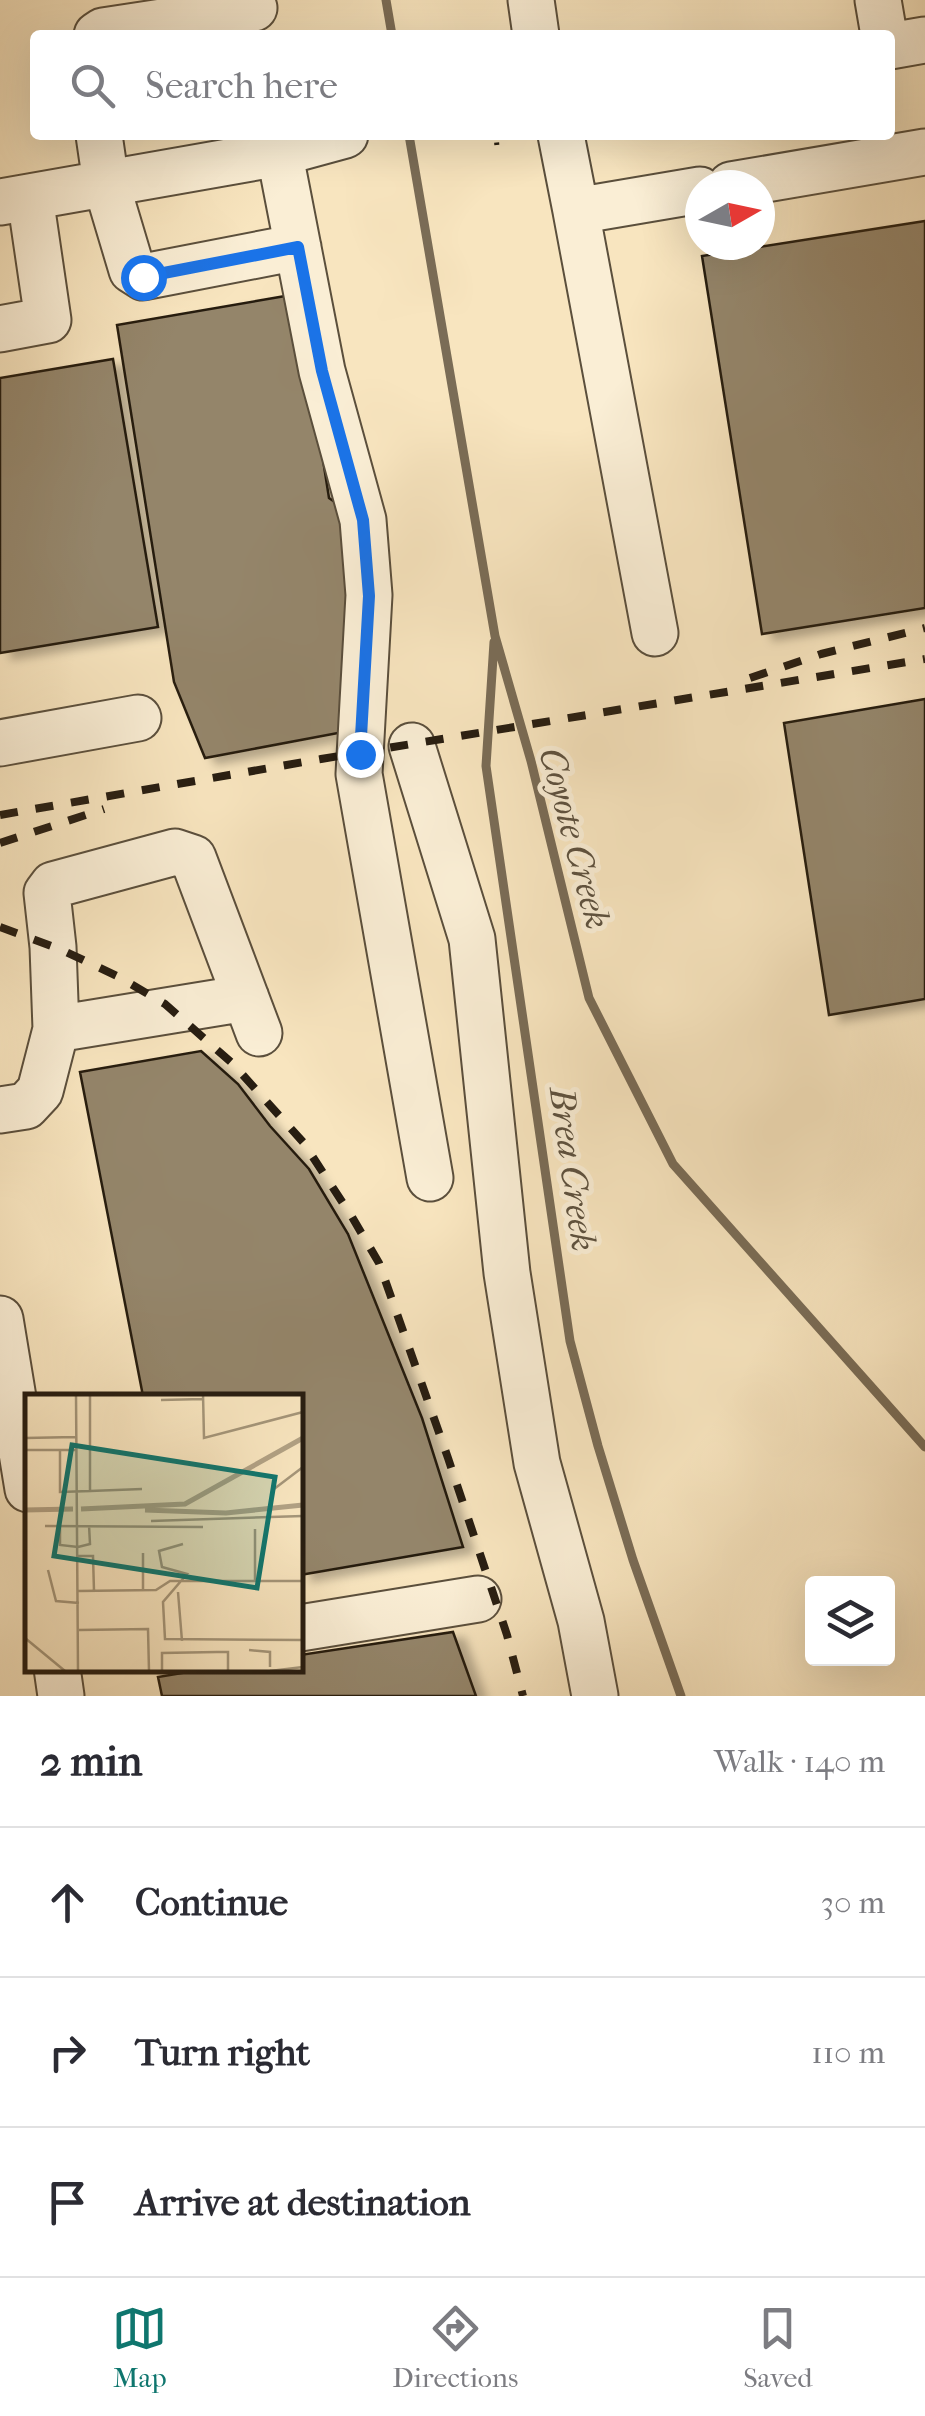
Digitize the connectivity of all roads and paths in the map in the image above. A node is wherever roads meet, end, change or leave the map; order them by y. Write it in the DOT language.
graph roads {
  1 [pos="531,0"];
  2 [pos="878,0"];
  3 [pos="255,14"];
  4 [pos="112,30"];
  5 [pos="535,30"];
  6 [pos="883,30"];
  7 [pos="925,40"];
  8 [pos="895,45"];
  9 [pos="100,140"];
  10 [pos="308,140"];
  11 [pos="497,140"];
  12 [pos="562,140"];
  13 [pos="278,144"];
  14 [pos="498,148"];
  15 [pos="925,152"];
  16 [pos="775,178"];
  17 [pos="106,183"];
  18 [pos="685,193"];
  19 [pos="15,199"];
  20 [pos="576,211"];
  21 [pos="298,247"];
  22 [pos="0,329"];
  23 [pos="655,633"];
  24 [pos="138,718"];
  25 [pos="0,742"];
  26 [pos="412,746"];
  27 [pos="56,1030"];
  28 [pos="0,1110"];
  29 [pos="430,1178"];
  30 [pos="0,1319"];
  31 [pos="25,1470"];
  32 [pos="478,1599"];
  33 [pos="302,1628"];
  34 [pos="57,1671"];
  35 [pos="61,1696"];
  36 [pos="594,1696"];
  1 -- 5 [label="street"];
  2 -- 6 [label="street"];
  3 -- 4 [label="street"];
  7 -- 8 [label="street"];
  9 -- 17 [label="street"];
  10 -- 13 [label="street"];
  11 -- 14 [label="path"];
  12 -- 20 [label="street"];
  13 -- 17 [label="street"];
  13 -- 21 [label="street"];
  15 -- 16 [label="street"];
  17 -- 19 [label="street"];
  17 -- 21 [label="street"];
  18 -- 20 [label="street"];
  19 -- 22 [label="street"];
  20 -- 23 [label="street"];
  21 -- 29 [label="street"];
  24 -- 25 [label="street"];
  26 -- 36 [label="street"];
  27 -- 27 [label="street"];
  27 -- 28 [label="street"];
  30 -- 31 [label="street"];
  32 -- 33 [label="street"];
  34 -- 35 [label="street"];
}
